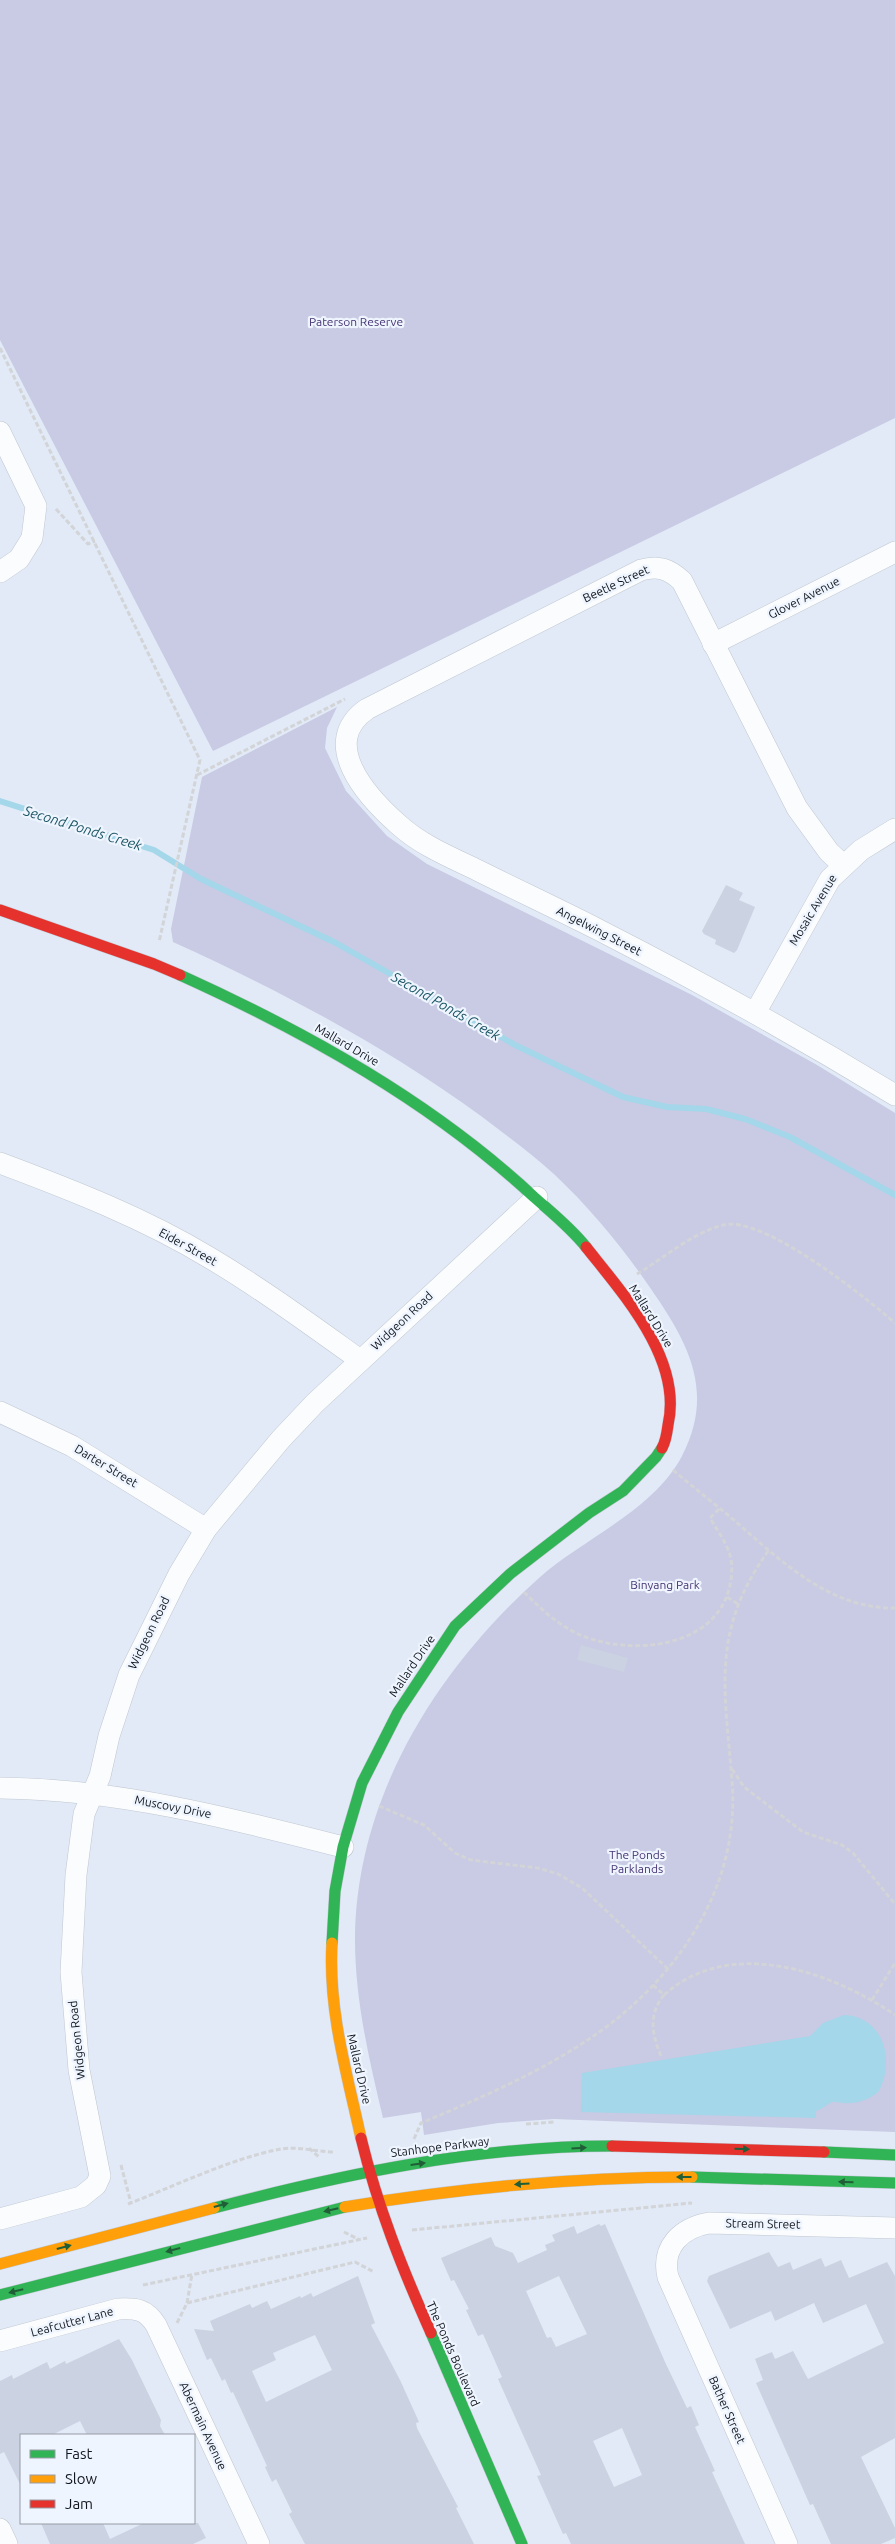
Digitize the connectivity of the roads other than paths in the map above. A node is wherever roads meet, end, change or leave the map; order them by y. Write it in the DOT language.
graph roads {
  1 [pos="0,432"];
  2 [pos="895,552"];
  3 [pos="0,572"];
  4 [pos="713,644"];
  5 [pos="346,732"];
  6 [pos="895,829"];
  7 [pos="843,865"];
  8 [pos="0,910"];
  9 [pos="755,1012"];
  10 [pos="895,1095"];
  11 [pos="0,1163"];
  12 [pos="536,1197"];
  13 [pos="360,1360"];
  14 [pos="0,1412"];
  15 [pos="206,1530"];
  16 [pos="0,1788"];
  17 [pos="91,1794"];
  18 [pos="343,1847"];
  19 [pos="895,2155"];
  20 [pos="369,2170"];
  21 [pos="895,2183"];
  22 [pos="378,2201"];
  23 [pos="0,2219"];
  24 [pos="895,2228"];
  25 [pos="0,2264"];
  26 [pos="668,2277"];
  27 [pos="0,2295"];
  28 [pos="144,2311"];
  29 [pos="0,2341"];
  30 [pos="0,2529"];
  31 [pos="7,2544"];
  32 [pos="259,2544"];
  33 [pos="522,2544"];
  34 [pos="787,2544"];
  1 -- 3 [label="street"];
  2 -- 4 [label="street, Glover Avenue"];
  4 -- 5 [label="street, Beetle Street"];
  4 -- 7 [label="street, Beetle Street"];
  5 -- 9 [label="street, Angelwing Street"];
  6 -- 7 [label="street, Mosaic Avenue"];
  7 -- 9 [label="street, Mosaic Avenue"];
  8 -- 12 [label="street, Mallard Drive"];
  9 -- 10 [label="street, Angelwing Street"];
  11 -- 13 [label="street, Eider Street"];
  12 -- 13 [label="street, Widgeon Road"];
  12 -- 18 [label="street, Mallard Drive"];
  13 -- 15 [label="street, Widgeon Road"];
  14 -- 15 [label="street, Darter Street"];
  15 -- 17 [label="street, Widgeon Road"];
  16 -- 17 [label="street, Muscovy Drive"];
  17 -- 18 [label="street, Muscovy Drive"];
  17 -- 23 [label="street, Widgeon Road"];
  18 -- 20 [label="street, Mallard Drive"];
  20 -- 19 [label="street, Stanhope Parkway, one-way"];
  20 -- 22 [label="street, The Ponds Boulevard"];
  25 -- 20 [label="street, Stanhope Parkway, one-way"];
  21 -- 22 [label="street, one-way"];
  22 -- 27 [label="street, one-way"];
  22 -- 33 [label="street, The Ponds Boulevard"];
  24 -- 26 [label="street, Stream Street"];
  26 -- 34 [label="street, Bather Street"];
  28 -- 29 [label="street, Leafcutter Lane"];
  28 -- 32 [label="street, Abermain Avenue"];
  30 -- 31 [label="street"];
}
